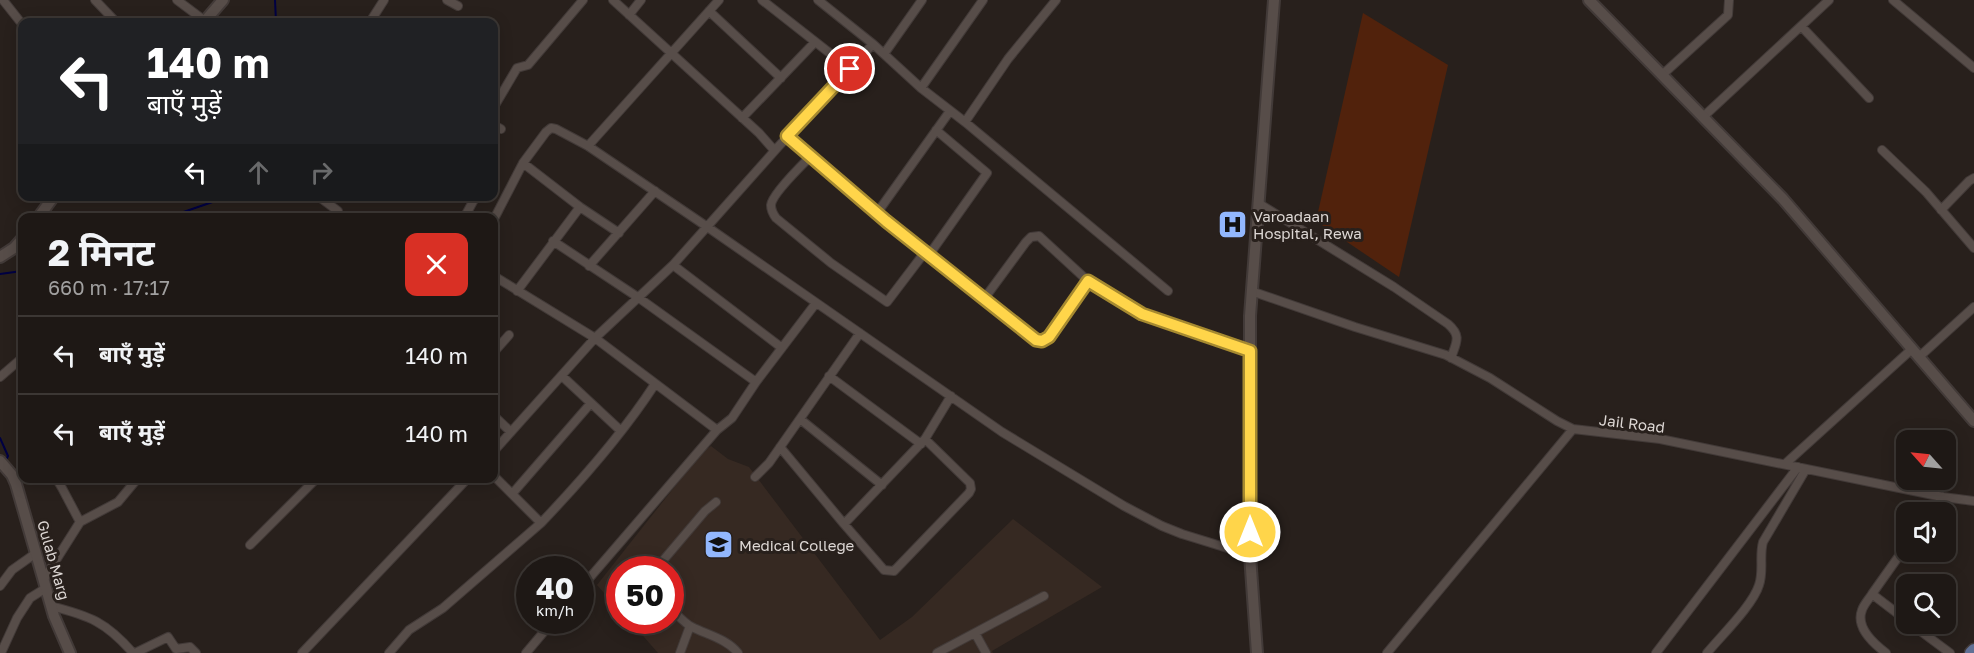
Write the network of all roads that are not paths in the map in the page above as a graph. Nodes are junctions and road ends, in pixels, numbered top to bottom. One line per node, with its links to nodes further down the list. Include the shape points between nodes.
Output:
1 (3, 0): 28 (street)
2 (95, 0): 24 (street)
3 (177, 0): 25 (street)
4 (223, 0): 26 (main road)
5 (384, 0): 27 (street)
6 (447, 0): 21 (street)
7 (583, 0): 40 (street, via 528,65 517,68)
8 (613, 0): 23 (street)
9 (641, 0): 23 (street)
10 (719, 0): 22 (street)
11 (762, 0): 30 (street)
12 (818, 0): 31 (street)
13 (922, 0): 33 (street)
14 (983, 0): 38 (street)
15 (1056, 0): 44 (street, via 1008,58)
16 (1274, 0): 55 (main road)
17 (1589, 0): 36 (main road)
18 (1729, 0): 36 (street, via 1728,15)
19 (1829, 0): 29 (street)
20 (1893, 0): 34 (street)
21 (458, 6)
22 (709, 11): 32 (street); 37 (street)
23 (629, 15): 32 (street)
24 (111, 18)
25 (200, 18)
26 (208, 18)
27 (373, 18)
28 (18, 19)
29 (1801, 26): 39 (street); 42 (street)
30 (815, 42): 35 (street); 37 (street)
31 (873, 44): 33 (street); 35 (street)
32 (671, 53): 43 (street); 47 (street)
33 (884, 54): 38 (street)
34 (1974, 68)
35 (850, 69): 46 (street)
36 (1662, 75): 42 (main road)
37 (781, 78): 43 (street)
38 (921, 88): 41 (street)
39 (1869, 98)
40 (498, 101)
41 (950, 111): 44 (street); 45 (street)
42 (1703, 117): 85 (main road, via 1783,199)
43 (742, 118): 48 (street)
44 (965, 122): 73 (street)
45 (936, 130): 60 (street); 66 (street, via 987,173)
46 (787, 136): 48 (street); 50 (street)
47 (588, 146): 51 (street, via 551,128); 53 (street)
48 (774, 150): 61 (street)
49 (1882, 150): 57 (street)
50 (811, 156): 60 (street); 66 (street, via 772,200 776,218 886,302)
51 (524, 163): 56 (street); 59 (street)
52 (1974, 178): 57 (street)
53 (655, 191): 61 (street); 62 (street)
54 (325, 201): 58 (street)
55 (1258, 203): 74 (main road); 86 (street, via 1395,286 1448,324 1457,338)
56 (580, 207): 62 (street); 63 (street)
57 (1941, 210): 65 (street)
58 (338, 213)
59 (497, 213)
60 (877, 213): 66 (street)
61 (706, 226): 68 (street); 77 (street)
62 (619, 233): 69 (street)
63 (553, 241): 69 (street); 72 (street)
64 (18, 244): 67 (main road)
65 (1974, 248)
66 (927, 254): 76 (street)
67 (0, 257)
68 (673, 265): 75 (street); 83 (street)
69 (590, 266): 75 (street)
70 (498, 279): 72 (street)
71 (1088, 281): 76 (street, via 1049,337 1042,341); 76 (street, via 1039,236 1031,237); 84 (street, via 1142,314)
72 (517, 291): 81 (street)
73 (1168, 291)
74 (1251, 291): 84 (main road); 86 (street)
75 (639, 298): 81 (street); 91 (street)
76 (984, 299)
77 (816, 303): 79 (street); 83 (street)
78 (1974, 307): 85 (street)
79 (860, 333): 90 (street); 93 (street)
80 (509, 335): 82 (street)
81 (595, 338): 89 (street); 92 (street)
82 (498, 347)
83 (782, 348): 91 (street)
84 (1250, 351): 125 (main road)
85 (1915, 353): 97 (main road); 106 (street)
86 (1451, 358): 98 (street)
87 (18, 361): 88 (street)
88 (0, 376)
89 (562, 376): 94 (street); 101 (street)
90 (830, 376): 95 (street); 102 (street)
91 (756, 382): 99 (street, via 732,418)
92 (655, 384): 99 (street); 100 (street)
93 (951, 396): 102 (street); 125 (street, via 1002,432 1124,506 1182,534)
94 (591, 403): 100 (street); 115 (street)
95 (800, 419): 104 (street); 114 (street)
96 (498, 420): 101 (street)
97 (1974, 421)
98 (1573, 429): 106 (street, Jail Road, via 1660,439); 152 (street)
99 (717, 430): 128 (street)
100 (621, 431): 121 (street, via 588,474)
101 (511, 432): 103 (street)
102 (923, 441): 114 (street); 122 (street, via 970,483 969,493 894,571 884,570)
103 (498, 447)
104 (780, 447): 108 (street); 122 (street)
105 (0, 461): 124 (main road, Gulab Marg, via 12,475)
106 (1785, 464): 107 (street, Jail Road)
107 (1802, 468): 116 (street, Jail Road); 153 (street); 154 (street, via 1763,542 1756,595)
108 (755, 477)
109 (498, 480): 115 (street)
110 (60, 483): 120 (street)
111 (134, 483): 120 (street, via 118,502)
112 (311, 483): 123 (street)
113 (463, 483): 144 (street)
114 (882, 485): 122 (street)
115 (513, 494): 121 (street)
116 (1943, 497): 117 (street, Jail Road); 119 (street)
117 (1974, 501)
118 (716, 502): 126 (street)
119 (1939, 502)
120 (80, 522): 129 (street)
121 (541, 523): 145 (street, via 443,608 409,630)
122 (844, 524)
123 (250, 545)
124 (36, 553): 129 (main road, Gulab Marg); 130 (street, via 12,570)
125 (1250, 555): 151 (main road)
126 (667, 556)
127 (1896, 560): 131 (street)
128 (594, 573)
129 (45, 583): 133 (main road, Gulab Marg); 140 (street, via 17,618)
130 (0, 586)
131 (1872, 594): 134 (street); 155 (street, via 1862,610 1864,630)
132 (1044, 596): 137 (street)
133 (51, 606): 141 (main road, Gulab Marg); 142 (street, via 103,624)
134 (1896, 612)
135 (684, 621): 136 (street)
136 (690, 626): 147 (street); 148 (street)
137 (975, 633): 149 (street); 150 (street)
138 (542, 634): 146 (street)
139 (1924, 634): 156 (street)
140 (1, 653)
141 (70, 653)
142 (134, 653): 143 (street, via 168,637 176,649 190,647)
143 (195, 653)
144 (302, 653)
145 (389, 653)
146 (526, 653)
147 (680, 653)
148 (738, 653)
149 (937, 653)
150 (986, 653)
151 (1257, 653)
152 (1387, 653)
153 (1656, 653)
154 (1707, 653)
155 (1886, 653)
156 (1950, 653)

